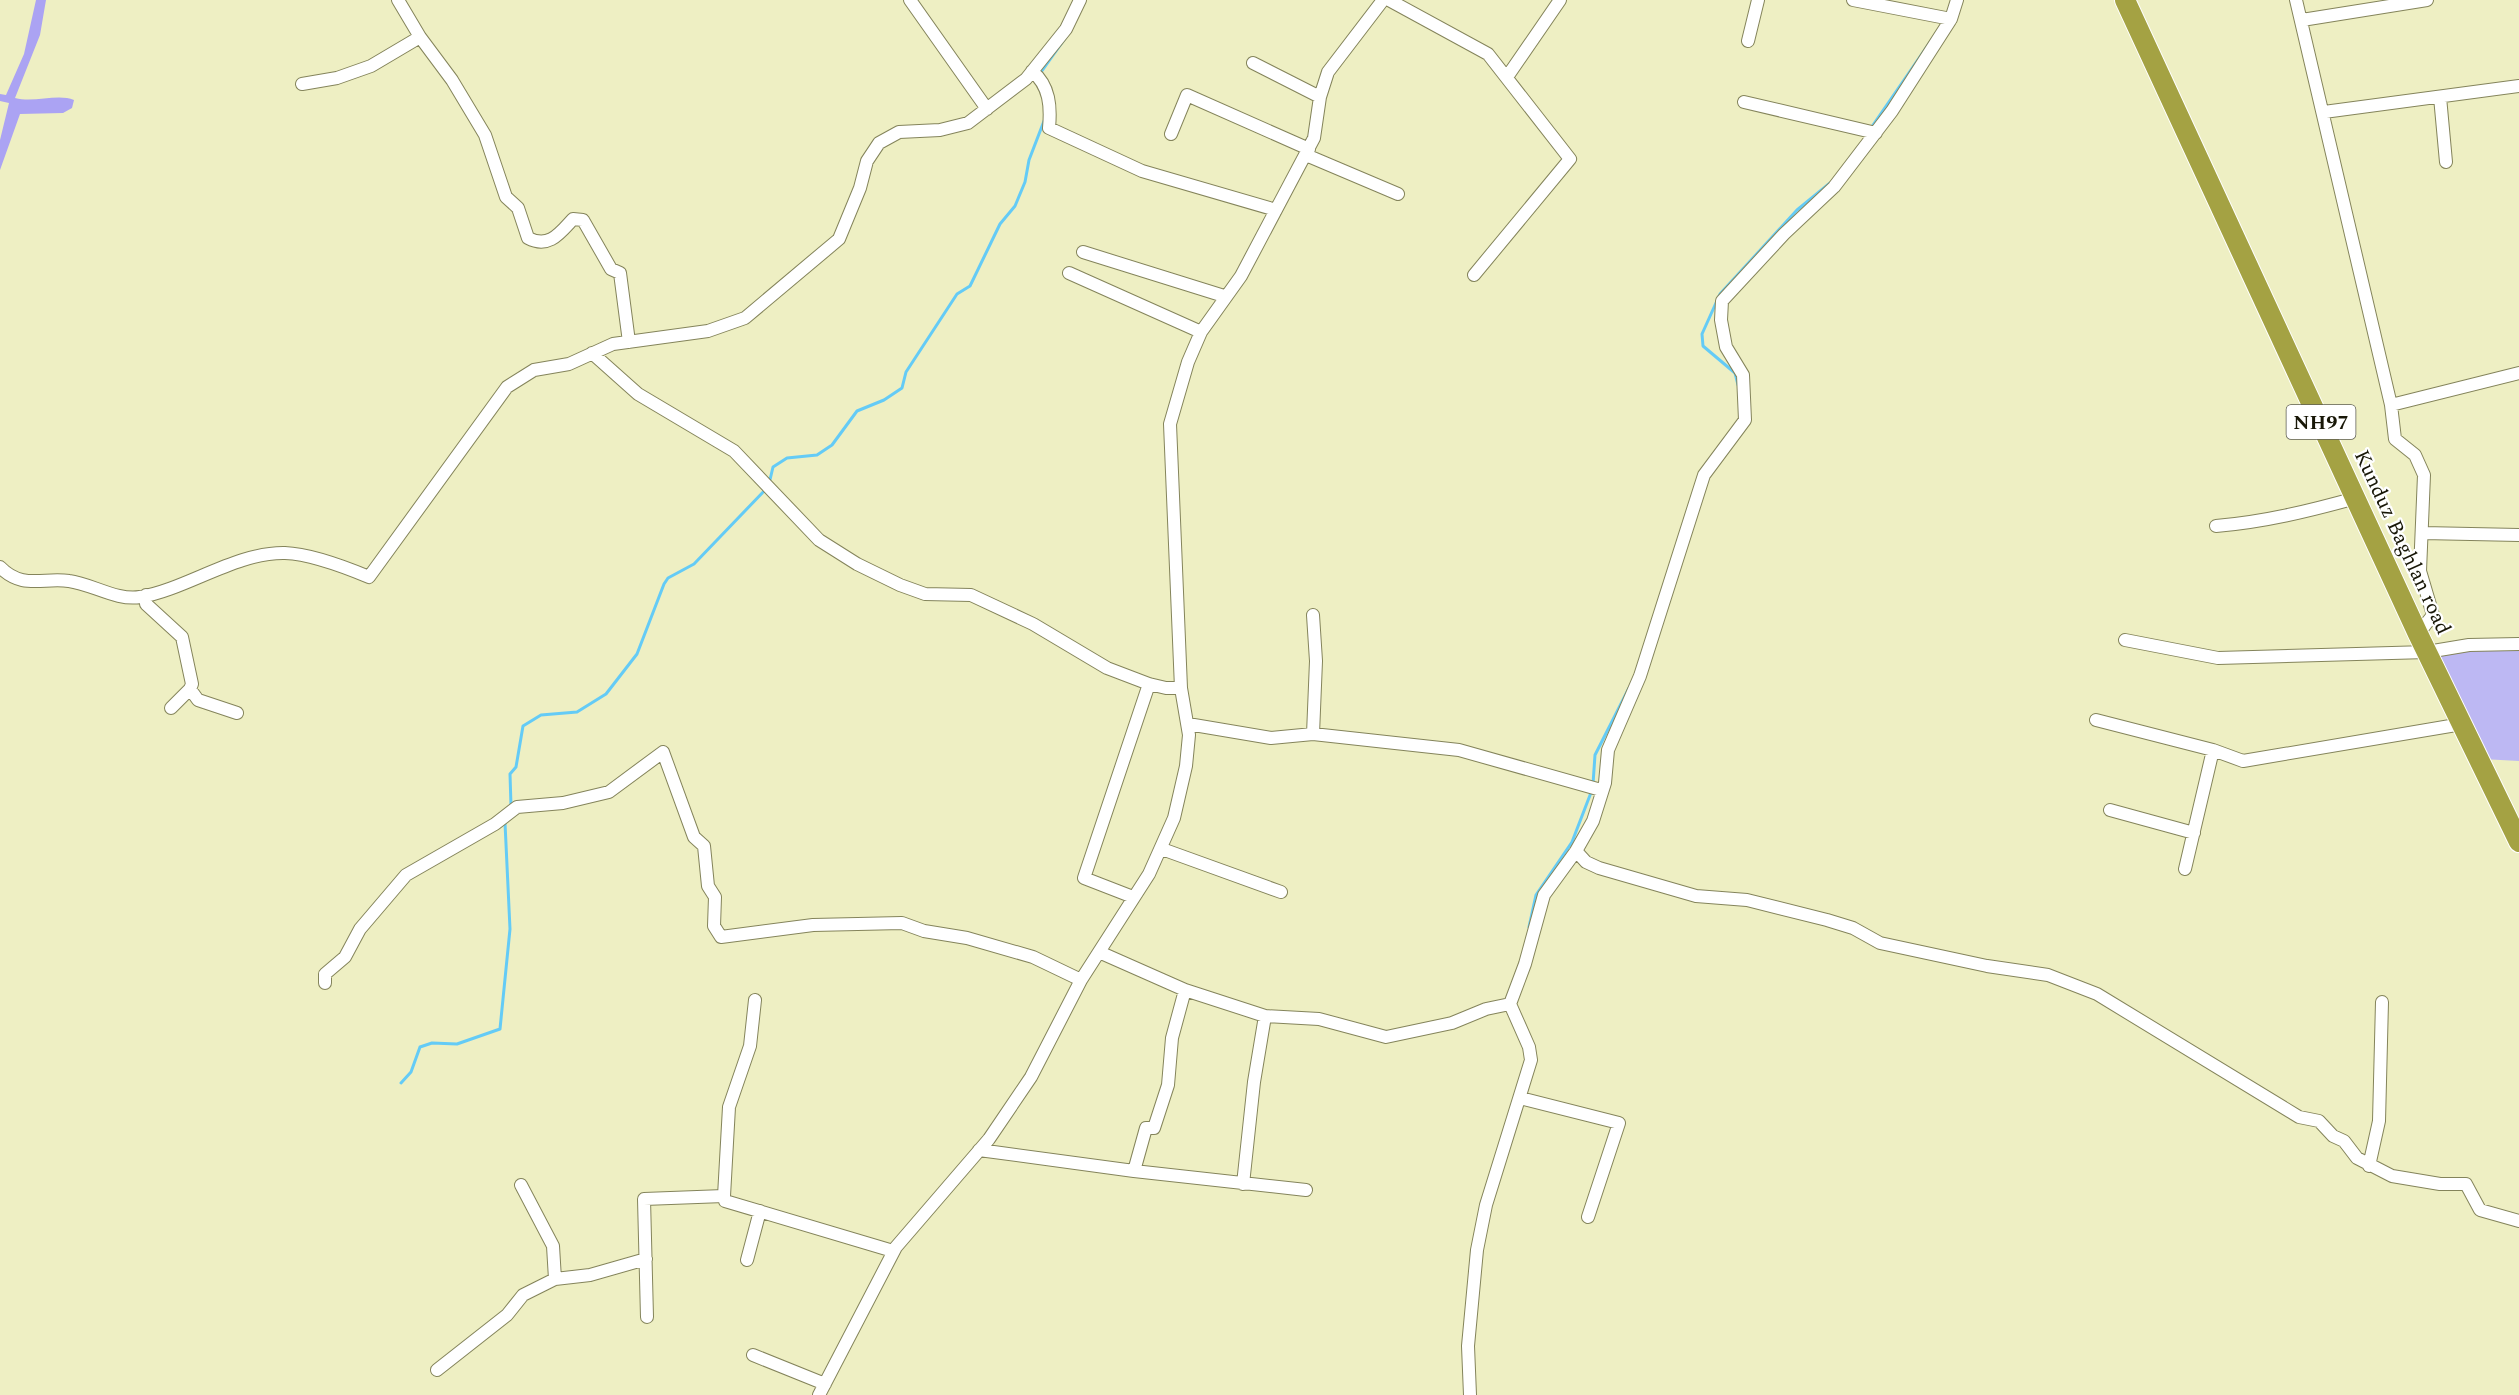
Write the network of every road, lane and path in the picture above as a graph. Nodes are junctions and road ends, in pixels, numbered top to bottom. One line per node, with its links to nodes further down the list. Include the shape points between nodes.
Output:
1 (398, 0): 15 (street)
2 (910, 0): 25 (street)
3 (1080, 0): 18 (street, via 1066,29)
4 (1383, 0): 23 (street, via 1328,72)
5 (1389, 0): 19 (street, via 1488,54)
6 (1560, 0): 19 (street)
7 (1758, 0): 16 (street)
8 (1853, 0): 13 (street)
9 (1957, 0): 13 (street)
10 (2125, 0): 42 (highway, Kunduz Baghlan road / NH97)
11 (2296, 0): 14 (street)
12 (2427, 0): 14 (street)
13 (1951, 19): 27 (street)
14 (2302, 20): 26 (street)
15 (420, 37): 20 (street, via 370,66 337,78); 38 (street, via 485,135 506,197 518,208 528,238 537,243 553,240 573,219 583,220 611,268 620,273)
16 (1748, 41)
17 (1253, 63): 23 (street)
18 (1032, 72): 25 (street); 32 (street, via 1040,78 1051,105 1049,128 1142,171)
19 (1507, 77): 35 (street, via 1570,159)
20 (302, 84)
21 (2519, 86): 22 (street)
22 (2439, 96): 26 (street); 30 (street)
23 (1320, 97): 29 (street)
24 (1744, 102): 27 (street)
25 (987, 109): 38 (street, via 968,123 940,130 899,132 879,143 867,162 839,239 745,318 708,331)
26 (2324, 112): 41 (street)
27 (1876, 133): 63 (street, via 1834,187 1722,301 1726,347 1743,375 1745,420 1704,475 1640,676 1608,750)
28 (1171, 134): 29 (street, via 1187,95)
29 (1308, 152): 31 (street); 32 (street)
30 (2445, 162)
31 (1398, 194)
32 (1276, 210): 36 (street, via 1240,276)
33 (1083, 252): 36 (street)
34 (1069, 273): 37 (street)
35 (1474, 275)
36 (1224, 296): 37 (street)
37 (1201, 332): 55 (street, via 1170,424)
38 (630, 342): 39 (street)
39 (592, 353): 47 (street, via 569,364 534,369 507,387 369,577 343,566 285,553 249,558); 53 (street, via 638,394 734,451 819,540 857,564 925,594 970,595 1033,624 1107,668)
40 (2519, 373): 41 (street)
41 (2391, 405): 44 (street, via 2395,439 2415,455 2424,475)
42 (2356, 498): 43 (street, via 2292,515); 49 (highway, Kunduz Baghlan road / NH97)
43 (2216, 526)
44 (2423, 533): 45 (street); 49 (street, via 2420,571 2433,615)
45 (2519, 535)
46 (0, 567): 47 (street, via 33,583 69,581 94,590)
47 (146, 595): 54 (street, via 146,604 182,637)
48 (1313, 615): 61 (street)
49 (2418, 634): 52 (highway, Kunduz Baghlan road / NH97)
50 (2125, 640): 52 (street, via 2218,658)
51 (2519, 644): 52 (street, via 2469,645)
52 (2427, 652): 60 (highway, Kunduz Baghlan road / NH97)
53 (1149, 684): 55 (street); 71 (street, via 1084,878)
54 (190, 688): 56 (street); 57 (street, via 198,700)
55 (1181, 688): 59 (street)
56 (171, 708)
57 (237, 713)
58 (2096, 720): 62 (street)
59 (1188, 724): 61 (street, via 1271,738); 67 (street, via 1186,766)
60 (2462, 724): 62 (street, via 2243,762); 66 (highway, Kunduz Baghlan road / NH97)
61 (1313, 734): 63 (street, via 1459,750)
62 (2213, 750): 65 (street)
63 (1601, 790): 68 (street, via 1593,821)
64 (2110, 810): 65 (street)
65 (2194, 833): 69 (street)
66 (2519, 842)
67 (1162, 849): 70 (street); 71 (street)
68 (1576, 851): 78 (street, via 1544,895); 82 (street, via 1599,868 1696,896 1747,900 1853,928 1880,943 2048,975 2097,994 2299,1117 2319,1122)
69 (2185, 869)
70 (1281, 892)
71 (1132, 897): 72 (street)
72 (1099, 952): 73 (street); 75 (street)
73 (1081, 980): 74 (street, via 1033,957 902,923 813,925 722,937 714,926 715,897 708,886 704,846 694,837 663,752 609,792 563,803 517,807 495,824 405,875 360,929 345,957 325,974); 81 (street, via 1031,1077)
74 (325, 983)
75 (1185, 990): 79 (street); 83 (street, via 1172,1038 1167,1085 1154,1128 1146,1128)
76 (755, 1000): 87 (street, via 750,1046 729,1107)
77 (2382, 1002): 82 (street, via 2379,1121)
78 (1510, 1004): 79 (street, via 1452,1023 1386,1037 1319,1019); 80 (street, via 1531,1060)
79 (1265, 1016): 84 (street)
80 (1520, 1098): 89 (street, via 1619,1123); 99 (street, via 1486,1205 1477,1250 1468,1346)
81 (979, 1150): 83 (street); 91 (street)
82 (2369, 1166): 90 (street, via 2392,1176 2466,1184 2480,1210)
83 (1134, 1171): 84 (street)
84 (1243, 1184): 86 (street)
85 (521, 1185): 94 (street, via 553,1246)
86 (1306, 1190)
87 (724, 1196): 88 (street, via 725,1201); 92 (street, via 644,1199)
88 (760, 1211): 91 (street); 93 (street)
89 (1588, 1217)
90 (2519, 1221)
91 (893, 1251): 98 (street)
92 (646, 1259): 94 (street); 95 (street)
93 (747, 1260)
94 (555, 1280): 97 (street, via 523,1295 507,1315)
95 (647, 1317)
96 (753, 1355): 98 (street)
97 (437, 1370)
98 (822, 1389)
99 (1470, 1395)

